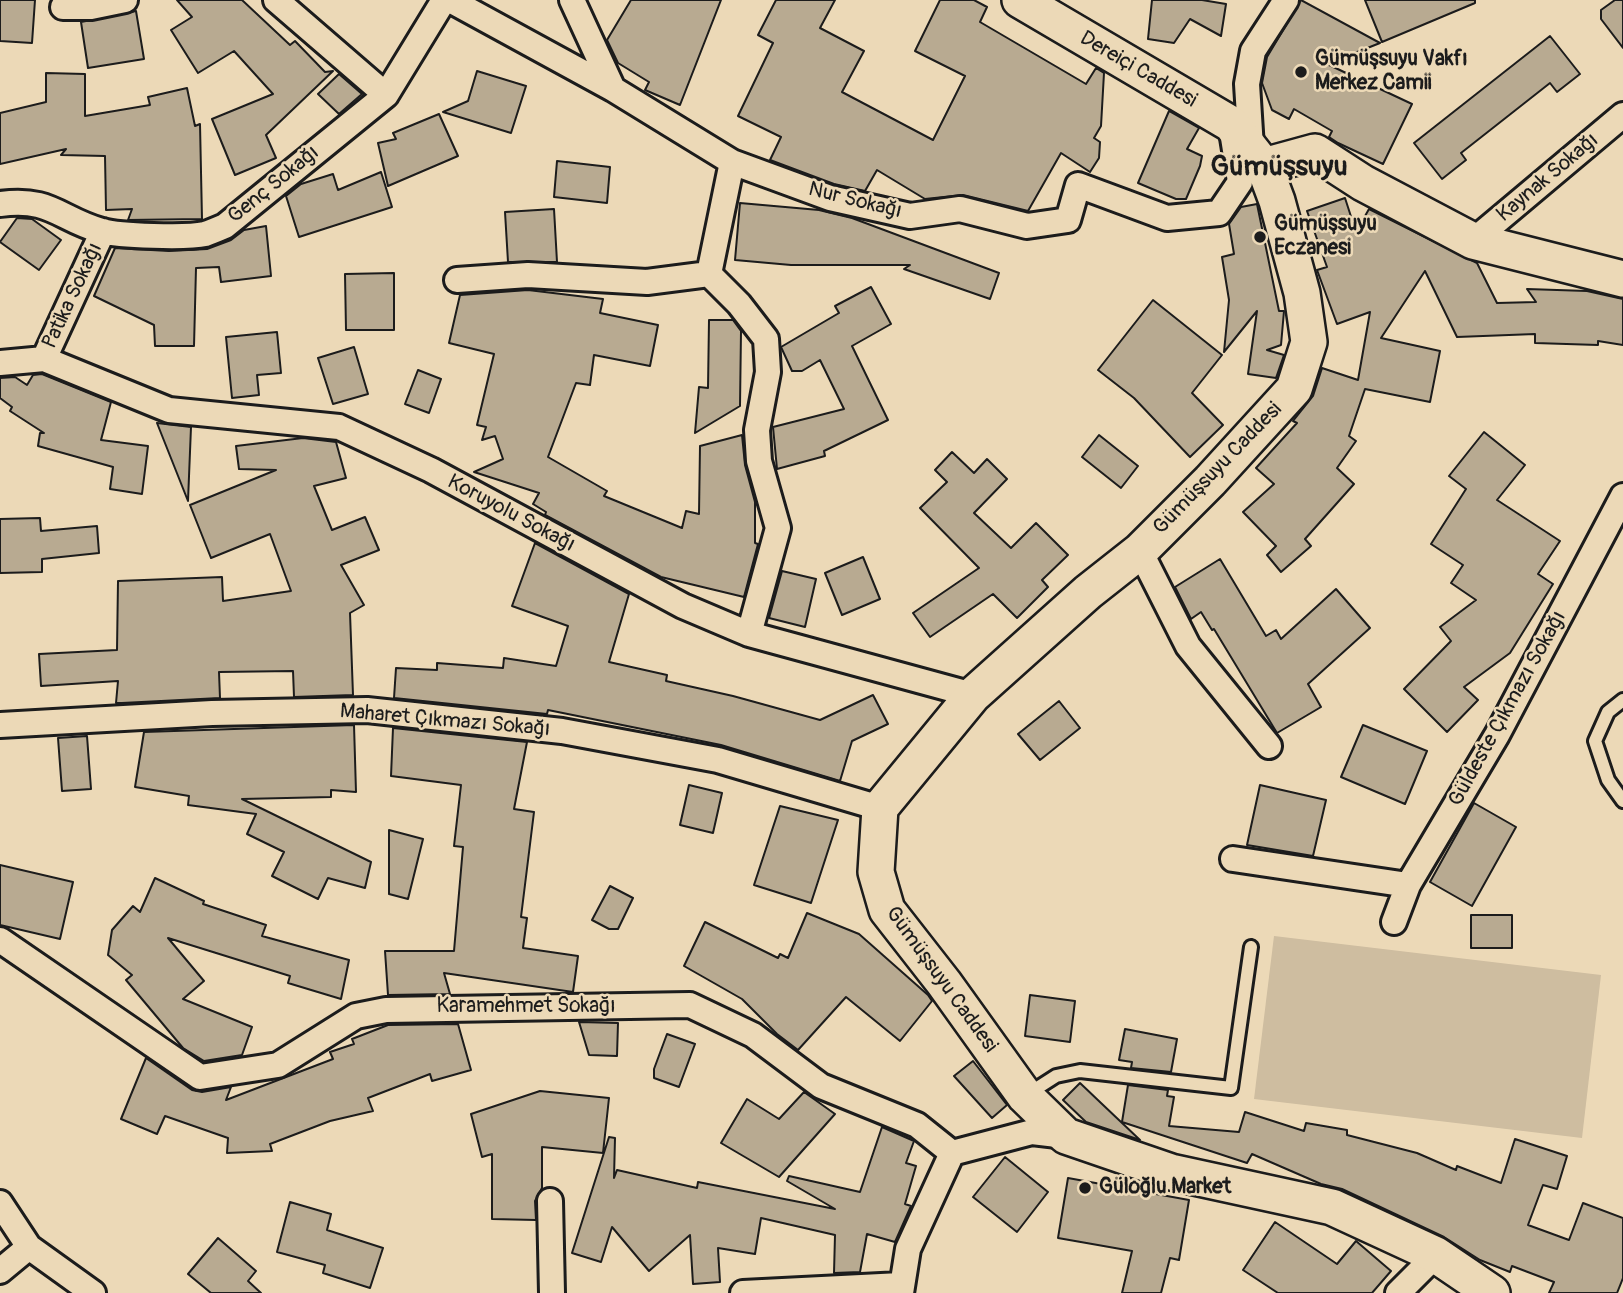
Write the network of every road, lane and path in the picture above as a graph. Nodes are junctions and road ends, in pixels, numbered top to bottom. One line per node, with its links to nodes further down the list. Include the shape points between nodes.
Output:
1 (125, 0): 8 (street)
2 (276, 0): 10 (street)
3 (444, 0): 10 (street, Genç Sokağı)
4 (450, 0): 9 (street, Nur Sokağı)
5 (572, 0): 9 (street)
6 (1020, 0): 12 (street, Dereiçi Caddesi)
7 (1286, 0): 12 (street, via 1253,51 1247,84)
8 (63, 7)
9 (613, 89): 13 (street, Nur Sokağı)
10 (386, 95): 15 (street, Genç Sokağı, via 225,226 205,234 183,235)
11 (1623, 115): 16 (street, Kaynak Sokağı)
12 (1248, 146): 13 (street, Nur Sokağı, via 1240,182 1219,212 1167,218 1078,185 1068,220 1027,226 960,209 911,216 830,198); 16 (street, via 1315,152); 23 (street, Gümüşsuyu Caddesi, via 1277,201 1302,293 1309,342 1294,389)
13 (732, 162): 17 (street)
14 (0, 204): 15 (street, Genç Sokağı, via 30,201)
15 (103, 231): 20 (street, Patika Sokağı)
16 (1473, 241): 18 (street)
17 (709, 274): 19 (street, via 647,282 528,275); 24 (street, via 766,339 768,372 757,430 758,451 778,528)
18 (1623, 279)
19 (457, 280)
20 (44, 359): 21 (street, Patika Sokağı); 24 (street, Koruyolu Sokağı, via 169,410 339,427 431,470 683,606)
21 (0, 363)
22 (1623, 496): 32 (street, Güldeste Çıkmazı Sokağı, via 1497,736)
23 (1140, 551): 25 (street, Gümüşsuyu Caddesi); 28 (street, via 1188,646)
24 (749, 635): 25 (street, Koruyolu Sokağı)
25 (973, 695): 30 (street, Gümüşsuyu Caddesi)
26 (1623, 700): 29 (lane, via 1608,712 1595,741 1608,780)
27 (0, 725): 30 (street, Maharet Çıkmazı Sokağı, via 367,710 562,731 718,760)
28 (1269, 746)
29 (1623, 801)
30 (880, 808): 36 (street, Gümüşsuyu Caddesi, via 876,872 887,910)
31 (1233, 859): 32 (street)
32 (1408, 885): 33 (street, Güldeste Çıkmazı Sokağı)
33 (1394, 922)
34 (0, 940): 38 (street, Karamehmet Sokağı, via 200,1077 278,1065 356,1016 386,1010 690,1005 753,1035 821,1086 917,1125)
35 (1251, 947): 36 (lane, via 1231,1088 1080,1071 1056,1076)
36 (1025, 1096): 37 (street, Gümüşsuyu Caddesi)
37 (1066, 1136): 38 (street, via 1032,1132); 42 (street, Gümüşsuyu Caddesi, via 1171,1172 1332,1207)
38 (953, 1153): 44 (street, via 908,1249)
39 (550, 1201): 46 (street)
40 (0, 1203): 41 (street)
41 (29, 1247): 43 (street); 45 (street)
42 (1436, 1255): 48 (street); 49 (street, Gümüşsuyu Caddesi)
43 (0, 1270)
44 (901, 1289): 47 (street)
45 (93, 1293)
46 (552, 1293)
47 (743, 1293)
48 (1398, 1293)
49 (1492, 1293)

